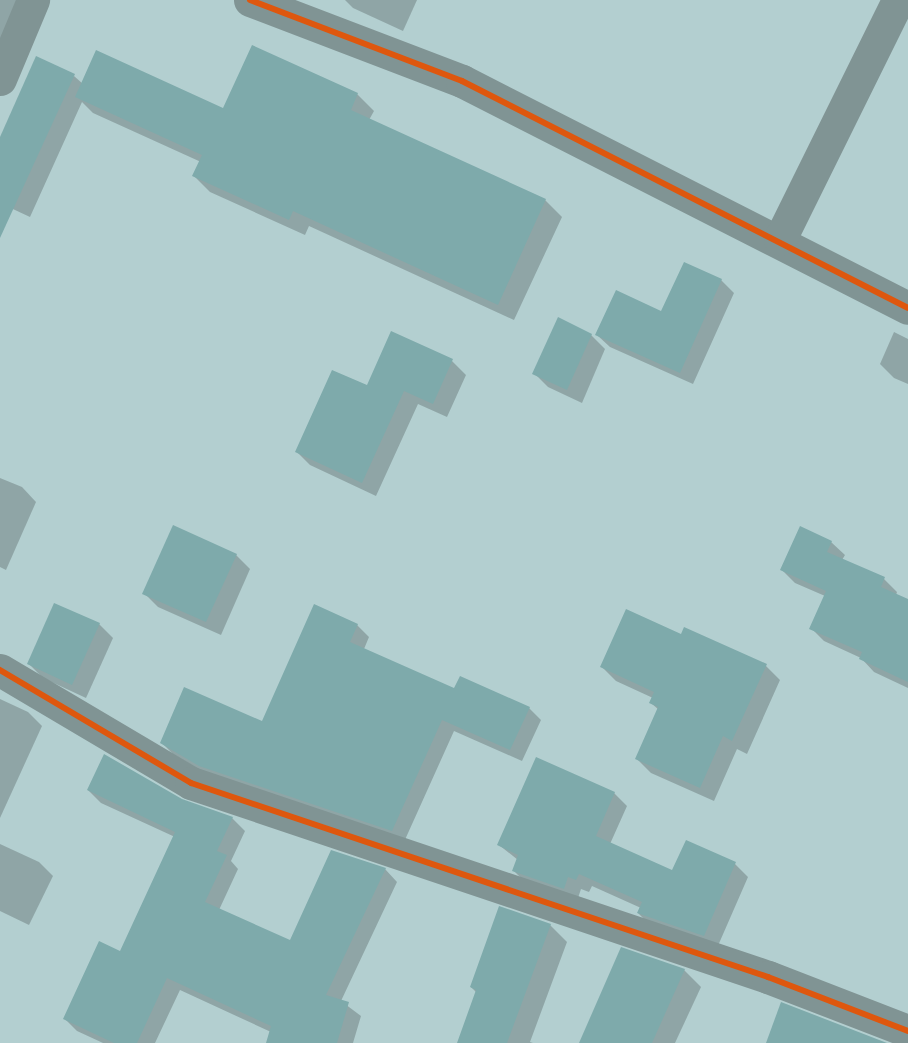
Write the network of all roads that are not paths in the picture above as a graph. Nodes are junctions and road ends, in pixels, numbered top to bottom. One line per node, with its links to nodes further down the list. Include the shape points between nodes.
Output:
1 (33, 0): 4 (street)
2 (250, 0): 5 (street, via 462,81)
3 (898, 0): 5 (street)
4 (0, 79)
5 (780, 239): 6 (street, via 870,291)
6 (908, 308)
7 (0, 670): 8 (street, via 191,783 768,977)
8 (908, 1031)

